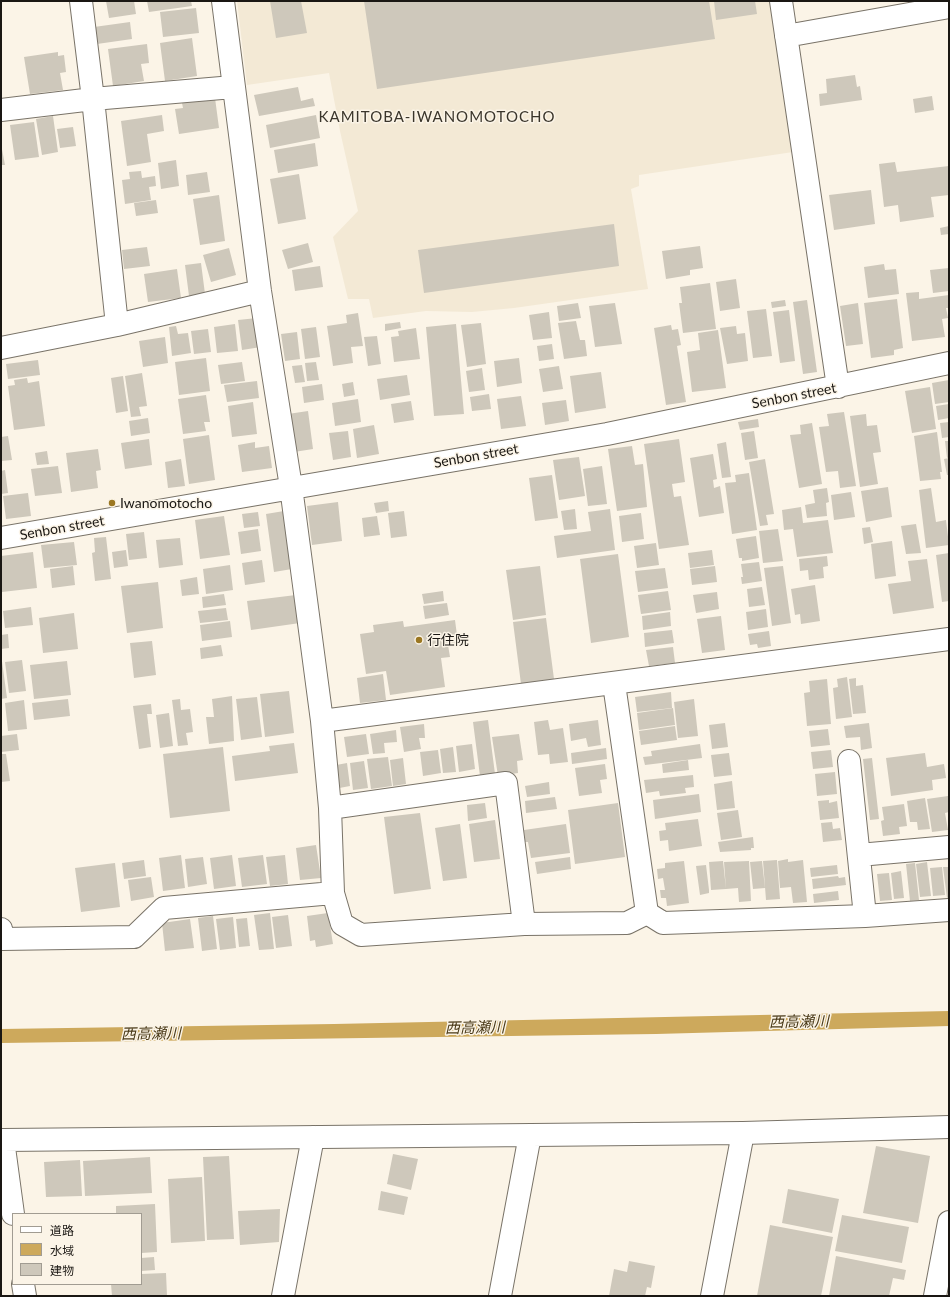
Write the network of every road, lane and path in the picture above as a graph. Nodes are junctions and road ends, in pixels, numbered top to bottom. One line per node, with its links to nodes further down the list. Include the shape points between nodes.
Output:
1 (81, 1): 7 (street)
2 (223, 1): 6 (street)
3 (782, 1): 5 (street)
4 (949, 7): 5 (street)
5 (786, 36): 13 (street)
6 (233, 87): 7 (street); 9 (street)
7 (93, 98): 8 (street); 10 (street)
8 (1, 110)
9 (260, 292): 10 (street); 14 (street)
10 (117, 325): 11 (street)
11 (1, 348)
12 (949, 363): 13 (street, Senbon street)
13 (838, 387): 14 (street, Senbon street, via 608,434)
14 (291, 488): 15 (street, Senbon street); 18 (street)
15 (1, 538)
16 (949, 639): 17 (street)
17 (614, 684): 18 (street); 25 (street)
18 (322, 721): 20 (street)
19 (849, 761): 22 (street)
20 (330, 808): 23 (street); 27 (street, via 506,783)
21 (949, 847): 22 (street)
22 (859, 855): 26 (street)
23 (333, 893): 27 (street, via 342,924 361,935); 28 (street, via 164,908 134,937 2,939)
24 (949, 910): 26 (street)
25 (647, 913): 26 (street, via 663,923); 27 (street, via 627,923)
26 (865, 916)
27 (524, 924)
28 (1, 929)
29 (949, 1127): 30 (street)
30 (743, 1133): 31 (street); 39 (street)
31 (530, 1135): 32 (street); 38 (street)
32 (313, 1138): 33 (street, via 3,1140); 37 (street)
33 (14, 1213)
34 (949, 1222): 40 (street)
35 (23, 1285): 36 (street)
36 (25, 1296)
37 (283, 1296)
38 (500, 1296)
39 (712, 1296)
40 (935, 1296)

